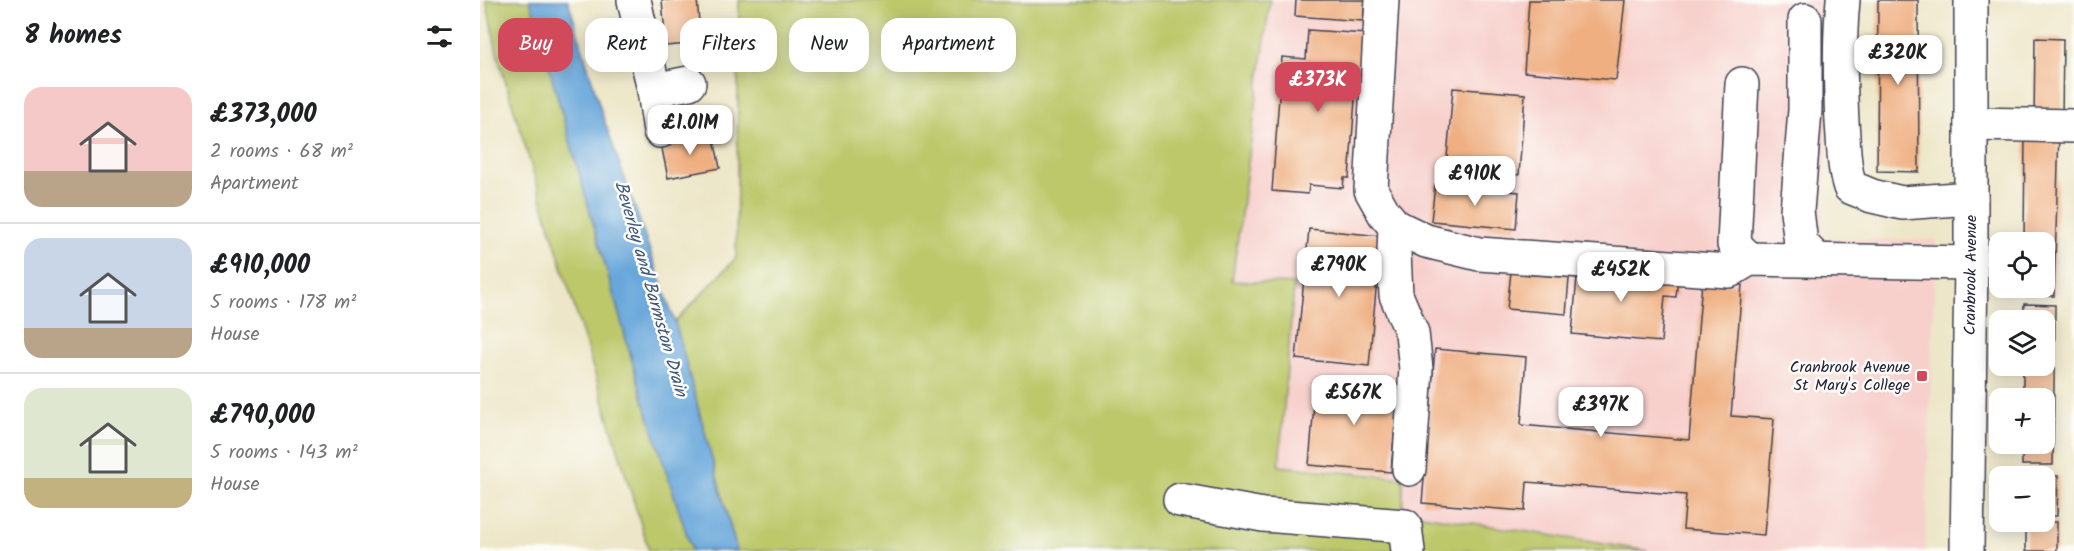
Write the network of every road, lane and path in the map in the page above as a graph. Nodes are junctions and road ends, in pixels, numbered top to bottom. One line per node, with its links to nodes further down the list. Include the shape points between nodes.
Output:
1 (634, 0): 8 (street)
2 (1382, 0): 13 (street, via 1371,190)
3 (1843, 0): 12 (street, via 1841,93 1845,172 1850,187 1902,203)
4 (1971, 0): 9 (street, Cranbrook Avenue)
5 (1805, 20): 15 (street, via 1805,110 1797,211 1801,244)
6 (689, 83): 8 (street)
7 (1742, 84): 14 (street, via 1734,244)
8 (654, 90): 11 (street)
9 (1971, 124): 10 (street); 12 (street, Cranbrook Avenue)
10 (2074, 126)
11 (660, 131)
12 (1971, 198): 16 (street, Cranbrook Avenue)
13 (1395, 226): 14 (street, via 1426,241 1479,254 1729,271); 17 (street, via 1396,295 1412,333 1416,369)
14 (1749, 259): 15 (street)
15 (1817, 260): 16 (street)
16 (1971, 263): 20 (street, Cranbrook Avenue)
17 (1409, 469)
18 (1180, 500): 19 (street, via 1263,515 1405,526)
19 (1408, 551)
20 (1967, 551)

